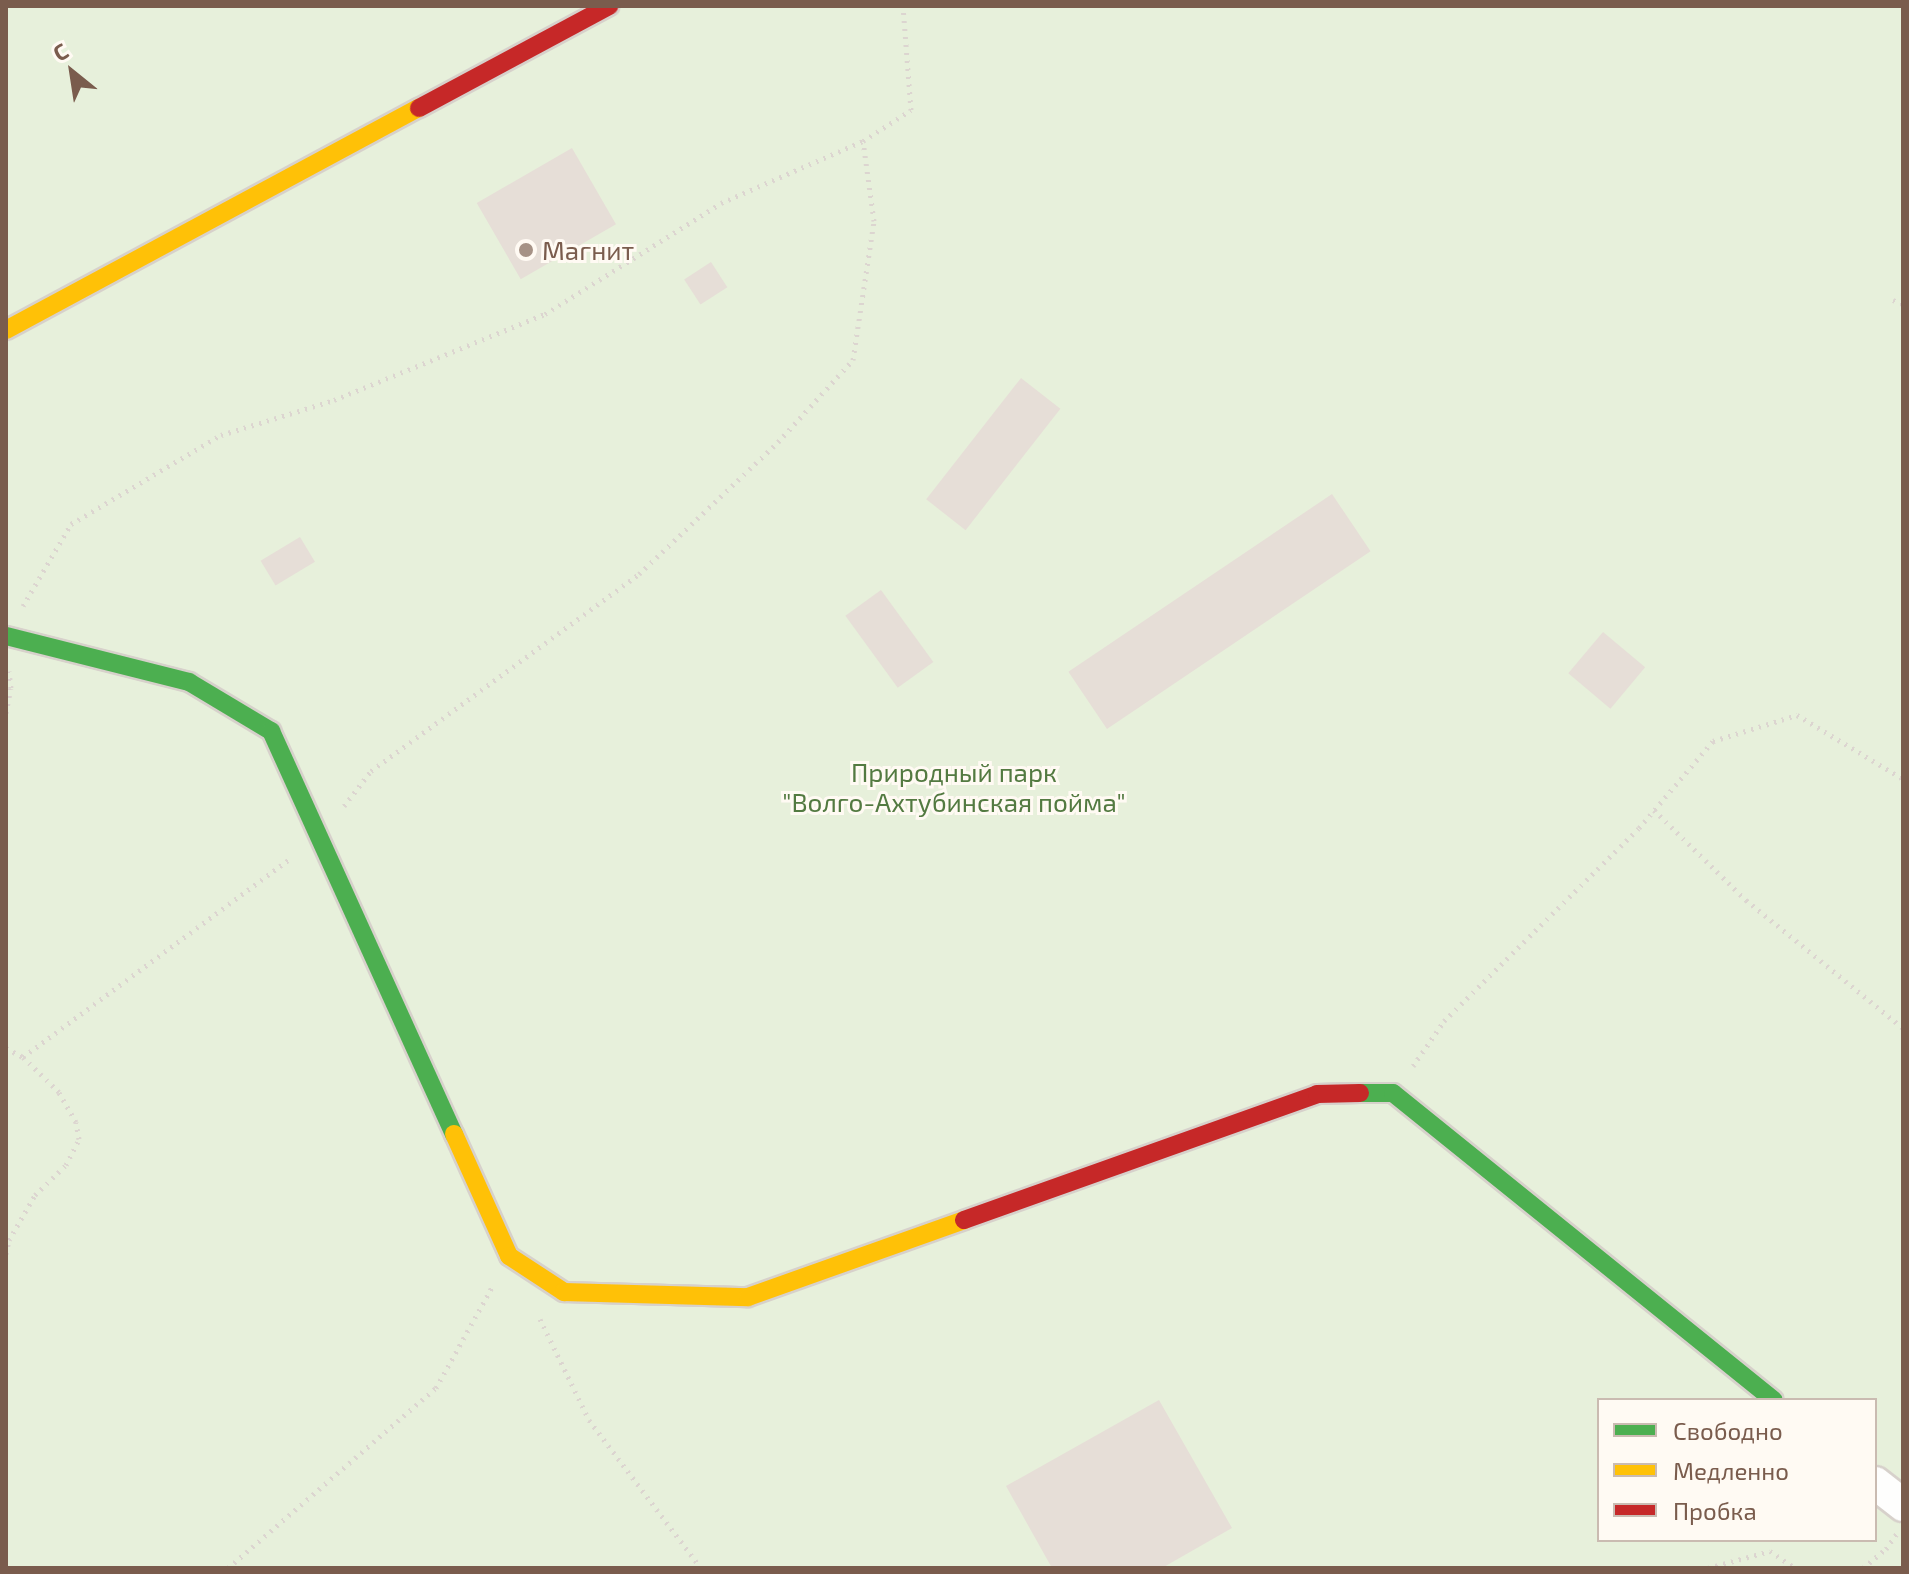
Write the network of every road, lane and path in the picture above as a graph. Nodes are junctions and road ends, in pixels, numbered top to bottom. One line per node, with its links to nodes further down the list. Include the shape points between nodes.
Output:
1 (609, 6): 6 (street)
2 (903, 6): 3 (path, via 911,110)
3 (863, 141): 7 (path, via 721,203 545,314 334,400 221,435 71,524); 13 (path, via 874,221 853,360 778,442 639,574 371,771)
4 (1893, 300): 5 (path)
5 (1903, 304)
6 (6, 330)
7 (21, 609)
8 (6, 636): 13 (street, via 189,682 271,731)
9 (8, 658): 10 (path, via 11,688)
10 (6, 713)
11 (1903, 779): 12 (path, via 1797,715 1713,741)
12 (1654, 810): 14 (path, via 1746,900); 17 (path, via 1444,1021)
13 (320, 838): 16 (path); 19 (street)
14 (1903, 1028)
15 (6, 1048): 16 (path)
16 (23, 1057): 18 (path, via 59,1092 79,1139 66,1165 35,1195)
17 (1393, 1093): 19 (street, via 1317,1094 748,1297 564,1292); 21 (street)
18 (6, 1254)
19 (509, 1256): 25 (path, via 436,1388)
20 (534, 1307): 26 (path, via 589,1420)
21 (1771, 1398)
22 (1877, 1485): 23 (street)
23 (1903, 1505)
24 (1903, 1525): 29 (path)
25 (228, 1568)
26 (701, 1568)
27 (1708, 1568): 28 (path, via 1770,1551)
28 (1795, 1568)
29 (1863, 1568)

